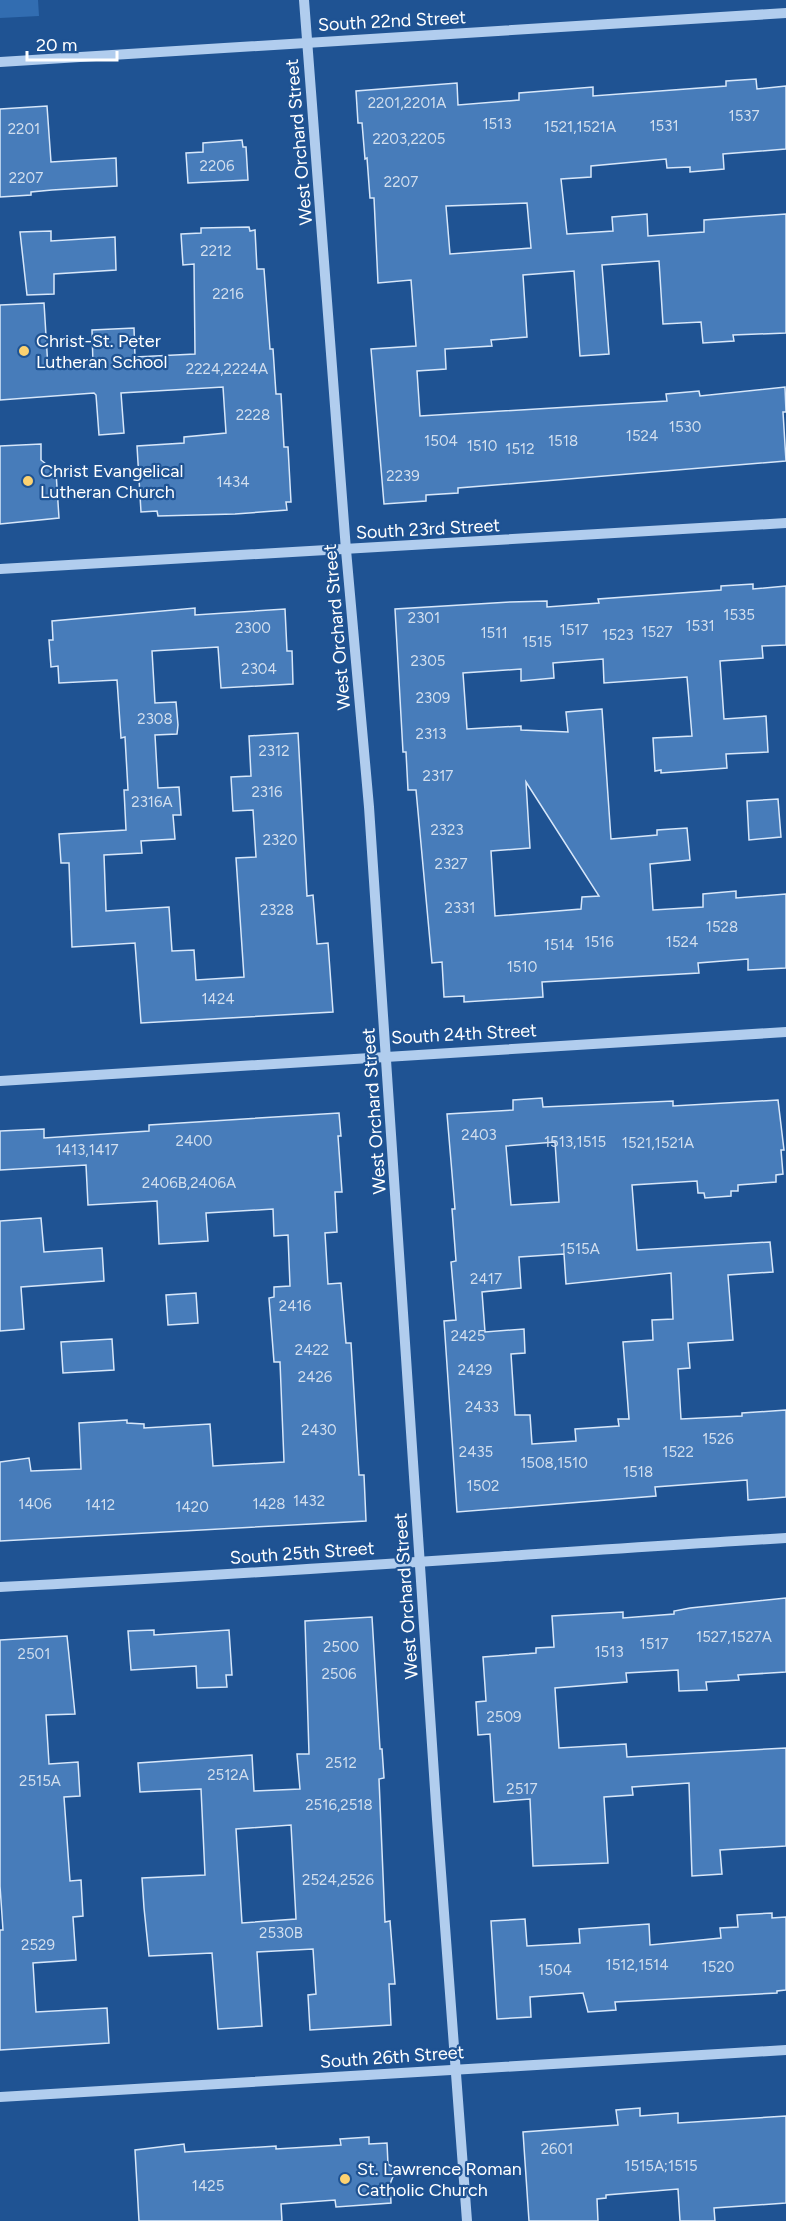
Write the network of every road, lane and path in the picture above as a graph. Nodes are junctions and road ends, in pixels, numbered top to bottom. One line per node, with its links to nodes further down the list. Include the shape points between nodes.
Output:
1 (304, 0): 3 (street, West Orchard Street)
2 (786, 14): 3 (street, South 22nd Street)
3 (307, 42): 4 (street, South 22nd Street); 6 (street, West Orchard Street)
4 (0, 62)
5 (786, 523): 6 (street, South 23rd Street)
6 (346, 550): 7 (street, South 23rd Street); 9 (street, West Orchard Street)
7 (0, 569)
8 (786, 1032): 9 (street, South 24th Street)
9 (387, 1055): 10 (street, South 24th Street); 12 (street, West Orchard Street)
10 (0, 1081)
11 (786, 1538): 12 (street, South 25th Street)
12 (420, 1561): 13 (street, South 25th Street); 15 (street, West Orchard Street)
13 (0, 1587)
14 (786, 2050): 15 (street, South 26th Street)
15 (456, 2069): 16 (street, South 26th Street); 17 (street, West Orchard Street)
16 (0, 2097)
17 (467, 2221)

